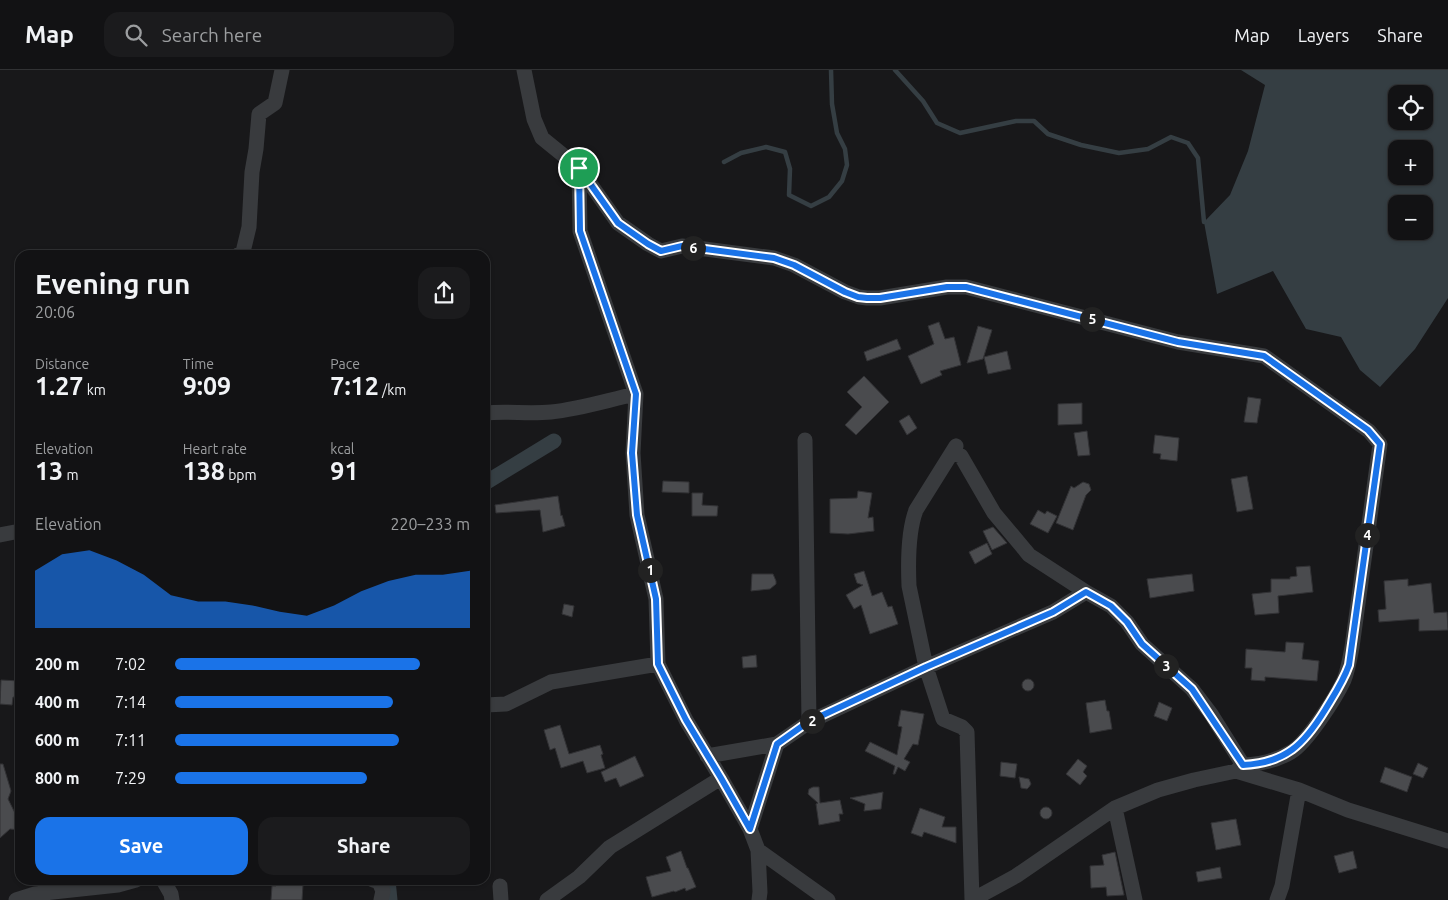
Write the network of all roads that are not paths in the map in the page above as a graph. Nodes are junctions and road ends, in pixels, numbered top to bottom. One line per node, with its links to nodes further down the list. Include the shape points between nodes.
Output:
1 (282, 70): 4 (street, via 275,103 259,114 249,227)
2 (524, 70): 3 (street, via 534,119 542,138)
3 (579, 168): 5 (street, via 580,231); 17 (street, via 618,223 661,251 682,246 774,258 858,297 880,298 966,287 1178,342 1264,356 1368,430 1380,444 1352,647 1343,681 1313,730 1296,748 1270,762)
4 (243, 250)
5 (636, 394): 6 (street, via 532,414); 11 (street, via 632,453 637,515 656,599)
6 (490, 413)
7 (805, 440): 14 (street)
8 (15, 532): 9 (street)
9 (0, 535)
10 (1086, 592): 12 (street, via 1053,612); 12 (street, via 1025,550 994,513 961,456 954,453 956,446 912,520 909,586); 17 (street, via 1111,606 1142,644 1192,689)
11 (658, 664): 13 (street, via 551,682 506,704); 16 (street)
12 (926, 667): 14 (street); 33 (street, via 943,719 962,726 967,732)
13 (490, 705)
14 (808, 722): 15 (street)
15 (777, 744): 16 (street); 21 (street)
16 (707, 756): 18 (street)
17 (1240, 768): 19 (street); 20 (street, via 1158,790)
18 (721, 778): 21 (street); 30 (street, via 610,847 580,877)
19 (1299, 790): 22 (street, via 1348,810); 35 (street)
20 (1115, 808): 33 (street, via 1016,876); 34 (street)
21 (750, 829): 23 (street)
22 (1448, 841)
23 (758, 850): 31 (street); 32 (street)
24 (118, 885): 27 (street, via 35,894)
25 (166, 885): 28 (street)
26 (380, 885): 29 (street)
27 (16, 900)
28 (172, 900)
29 (381, 900)
30 (547, 900)
31 (759, 900)
32 (828, 900)
33 (972, 900)
34 (1134, 900)
35 (1277, 900)

